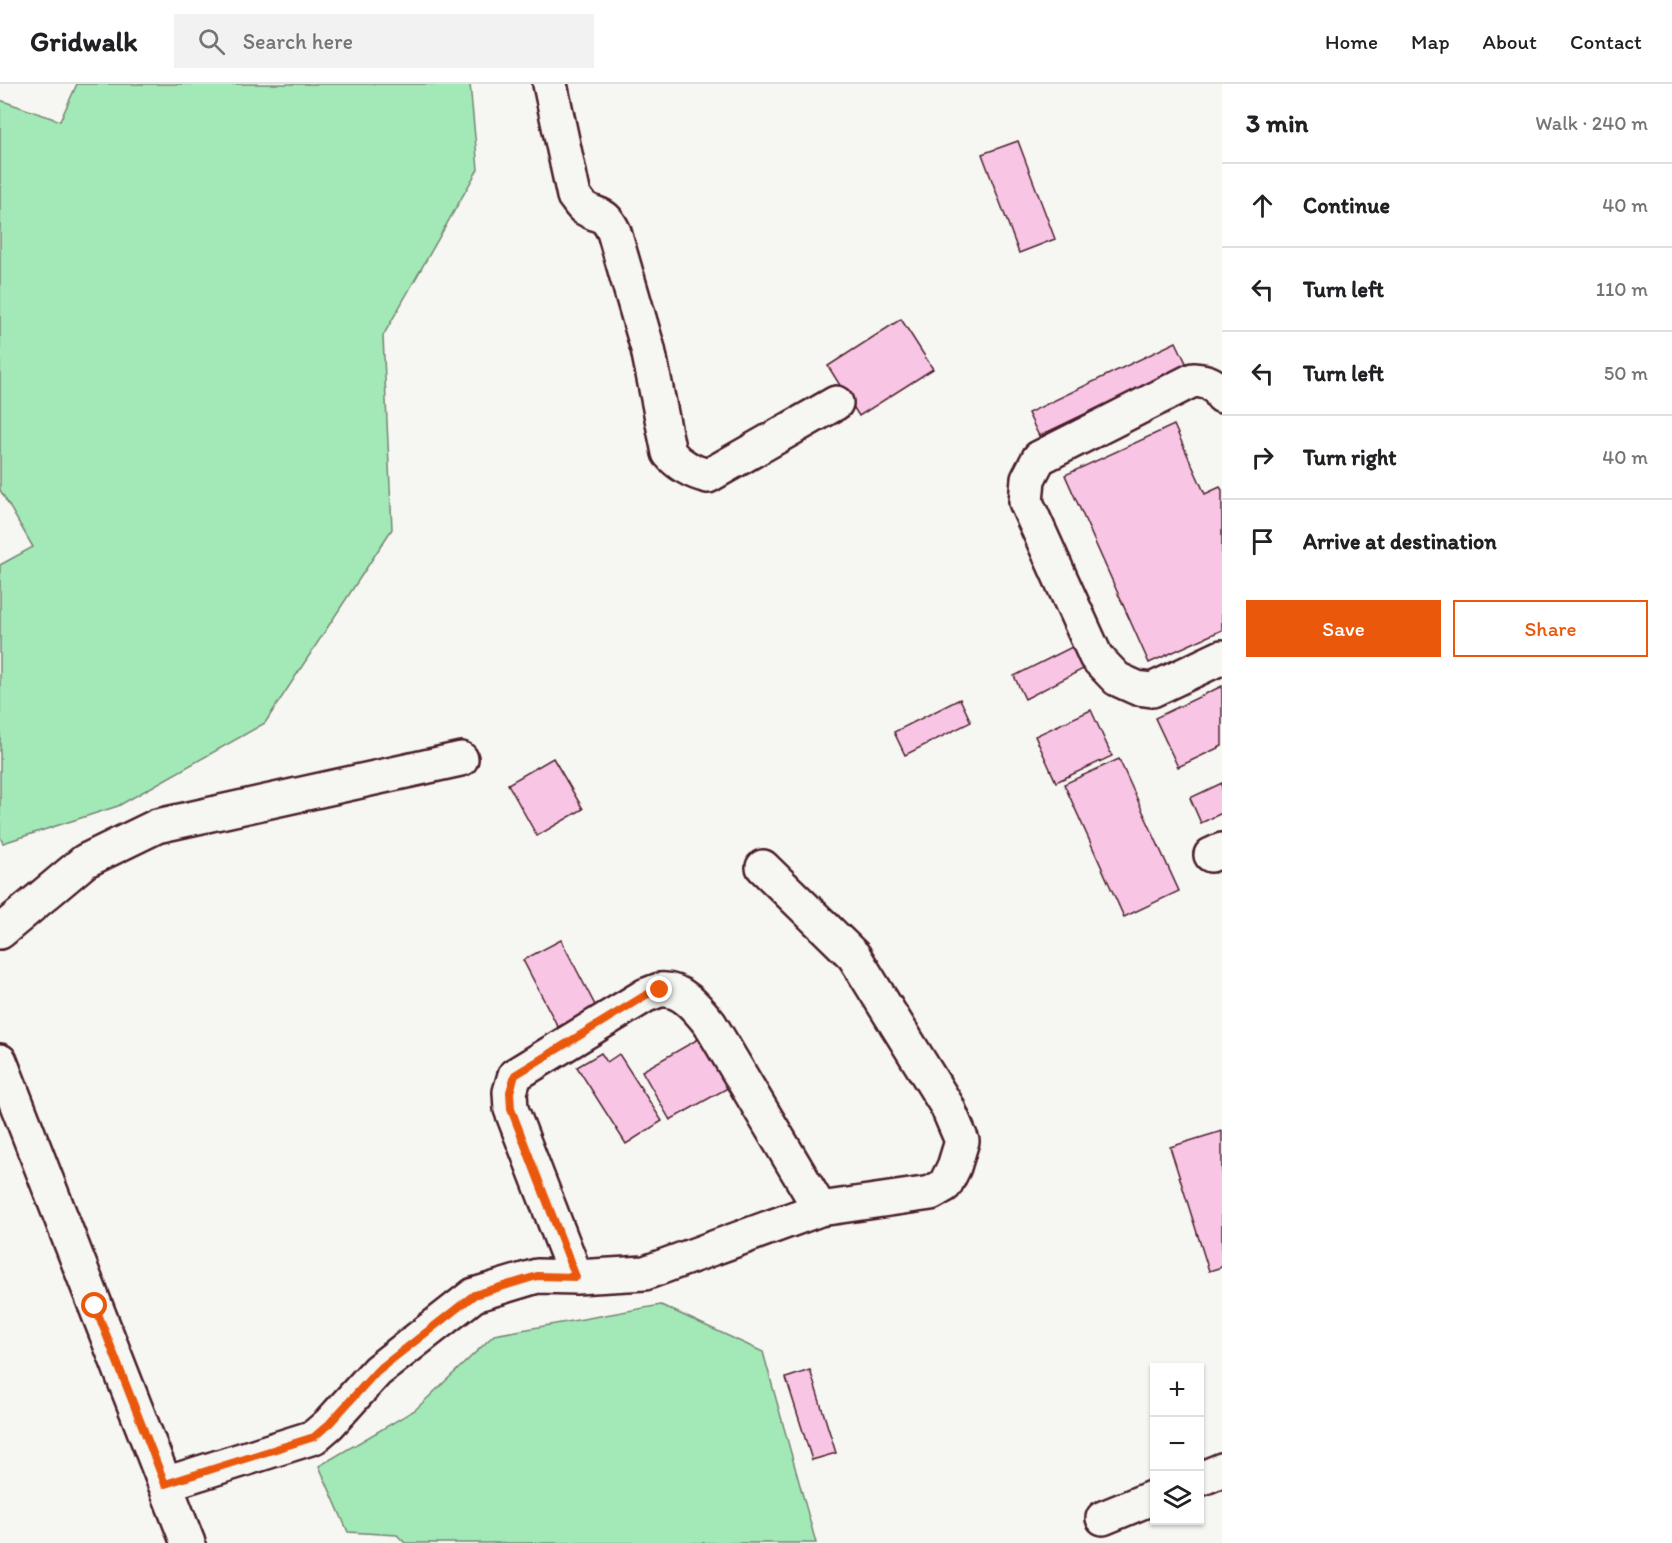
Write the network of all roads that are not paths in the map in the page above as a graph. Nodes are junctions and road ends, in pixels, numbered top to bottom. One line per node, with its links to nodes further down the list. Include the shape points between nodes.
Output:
1 (550, 84): 3 (street, via 574,196 583,207 609,220 614,232 648,349 669,453 676,462 708,476)
2 (1222, 396): 4 (street, via 1207,381 1193,380 1039,458 1028,479 1026,502 1096,657 1117,680 1152,690)
3 (836, 404)
4 (1222, 657)
5 (461, 759): 7 (street, via 157,826 85,861)
6 (763, 867): 9 (street, via 854,956 947,1106 962,1141 945,1185 931,1193)
7 (0, 932)
8 (0, 1061): 13 (street)
9 (820, 1209): 10 (street, via 645,1272); 10 (street, via 710,1024 691,1002 660,990 515,1075 510,1092 511,1109)
10 (576, 1277): 13 (street, via 537,1276 474,1295 377,1371 314,1437)
11 (1222, 1470): 12 (street)
12 (1204, 1477)
13 (165, 1484): 16 (street)
14 (1150, 1499): 15 (street)
15 (1103, 1518)
16 (188, 1543)

